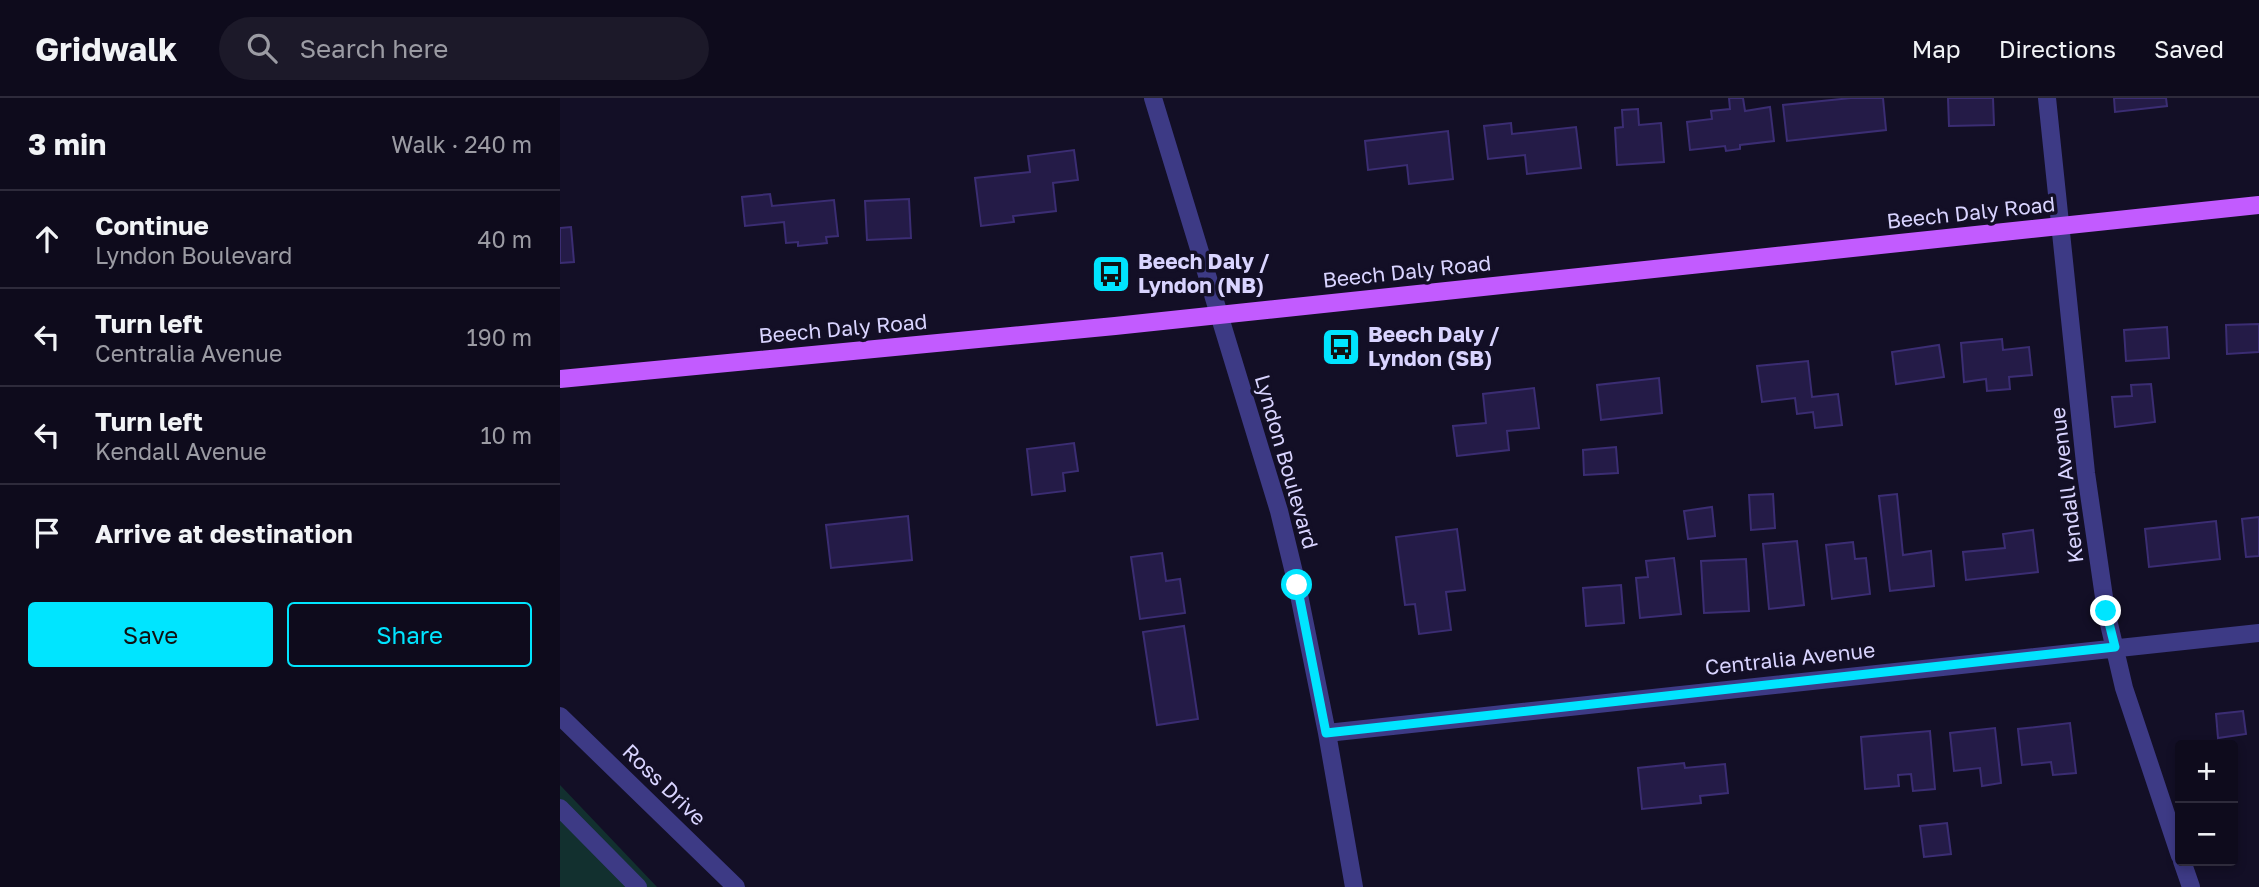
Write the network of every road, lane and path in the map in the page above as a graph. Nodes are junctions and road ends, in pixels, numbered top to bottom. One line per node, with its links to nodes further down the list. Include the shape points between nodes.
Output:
1 (1153, 98): 5 (street, Lyndon Boulevard)
2 (2048, 98): 4 (street, Kendall Avenue)
3 (2259, 205): 4 (main road, Beech Daly Road)
4 (2062, 227): 5 (main road, Beech Daly Road); 8 (street, Kendall Avenue, via 2086,473)
5 (1219, 315): 6 (main road, Beech Daly Road); 10 (street, Lyndon Boulevard, via 1279,512)
6 (560, 379)
7 (2259, 633): 8 (street, Centralia Avenue)
8 (2115, 647): 10 (street, Centralia Avenue); 12 (street, Kendall Avenue, via 2124,688)
9 (560, 716): 15 (street, Ross Drive)
10 (1326, 733): 16 (street, Lyndon Boulevard)
11 (560, 808): 14 (street)
12 (2175, 840)
13 (2184, 866): 17 (street, Kendall Avenue)
14 (638, 887)
15 (736, 887)
16 (1354, 887)
17 (2191, 887)

